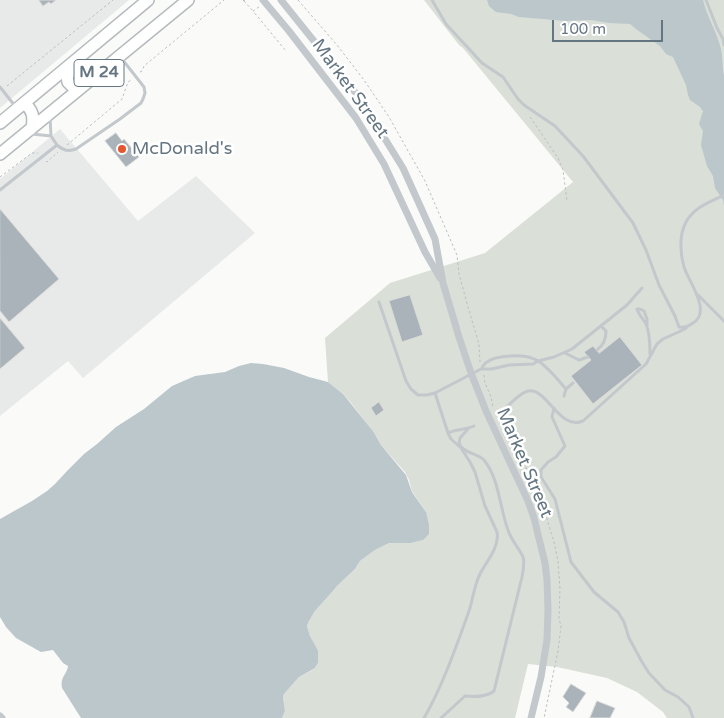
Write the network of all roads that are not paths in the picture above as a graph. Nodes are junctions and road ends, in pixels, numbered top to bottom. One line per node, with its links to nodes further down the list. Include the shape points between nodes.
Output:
1 (188, 0): 8 (main road, M 24)
2 (281, 0): 20 (street, Market Street, via 359,97 403,168 436,239)
3 (432, 0): 27 (lane, via 451,30 482,63 503,77 524,105 555,126 583,156 633,223 679,327)
4 (706, 0): 7 (lane)
5 (146, 1): 9 (main road, via 137,16 67,77 72,86); 11 (main road, M 24)
6 (264, 1): 20 (street, Market Street, via 356,118 384,164)
7 (724, 45)
8 (119, 56): 9 (main road, M 24); 16 (lane, via 144,87 145,95 141,102 76,149 62,150)
9 (87, 82): 12 (main road, M 24)
10 (1, 88): 11 (lane)
11 (20, 106): 13 (main road, M 24); 14 (main road, via 29,106 33,113)
12 (50, 113): 14 (main road, M 24); 15 (lane)
13 (0, 122)
14 (28, 131): 15 (lane); 17 (main road, M 24)
15 (51, 136): 16 (lane)
16 (57, 145): 18 (lane)
17 (0, 154)
18 (0, 190)
19 (724, 196): 22 (lane, via 704,204 691,215 682,234 684,268)
20 (443, 283): 34 (street, Market Street)
21 (642, 288): 26 (lane)
22 (697, 294): 24 (lane); 27 (lane, via 701,314)
23 (379, 302): 37 (lane, via 406,381 418,394)
24 (724, 321)
25 (647, 325): 25 (lane, via 637,312 637,310 644,311); 30 (lane)
26 (601, 326): 28 (lane, via 606,331 606,338); 29 (lane)
27 (688, 326): 30 (lane, via 662,339)
28 (597, 350)
29 (565, 353): 31 (lane, via 579,360); 32 (lane)
30 (650, 355): 39 (lane, via 646,364 583,421 570,422)
31 (588, 357)
32 (538, 361): 33 (lane); 33 (lane, via 510,355 486,362); 36 (lane)
33 (481, 369): 34 (lane)
34 (471, 373): 37 (lane); 47 (street, Market Street, via 528,501 545,563 547,640)
35 (573, 382): 36 (lane)
36 (566, 389): 38 (lane)
37 (435, 393): 43 (lane)
38 (564, 396)
39 (554, 408): 40 (lane, via 538,392 529,391); 48 (lane, via 552,417 564,446 541,470 541,477 555,499 572,562 594,592 618,612 649,673 665,690 689,707)
40 (500, 412)
41 (474, 426): 42 (lane)
42 (468, 429): 43 (lane); 44 (lane, via 459,441)
43 (448, 433): 44 (lane)
44 (461, 448): 45 (lane, via 475,472 482,499 498,536 477,581 451,659); 46 (lane, via 483,458 492,474 508,531 524,559 494,691 490,695 465,696)
45 (424, 718)
46 (441, 718)
47 (531, 718)
48 (693, 718)

